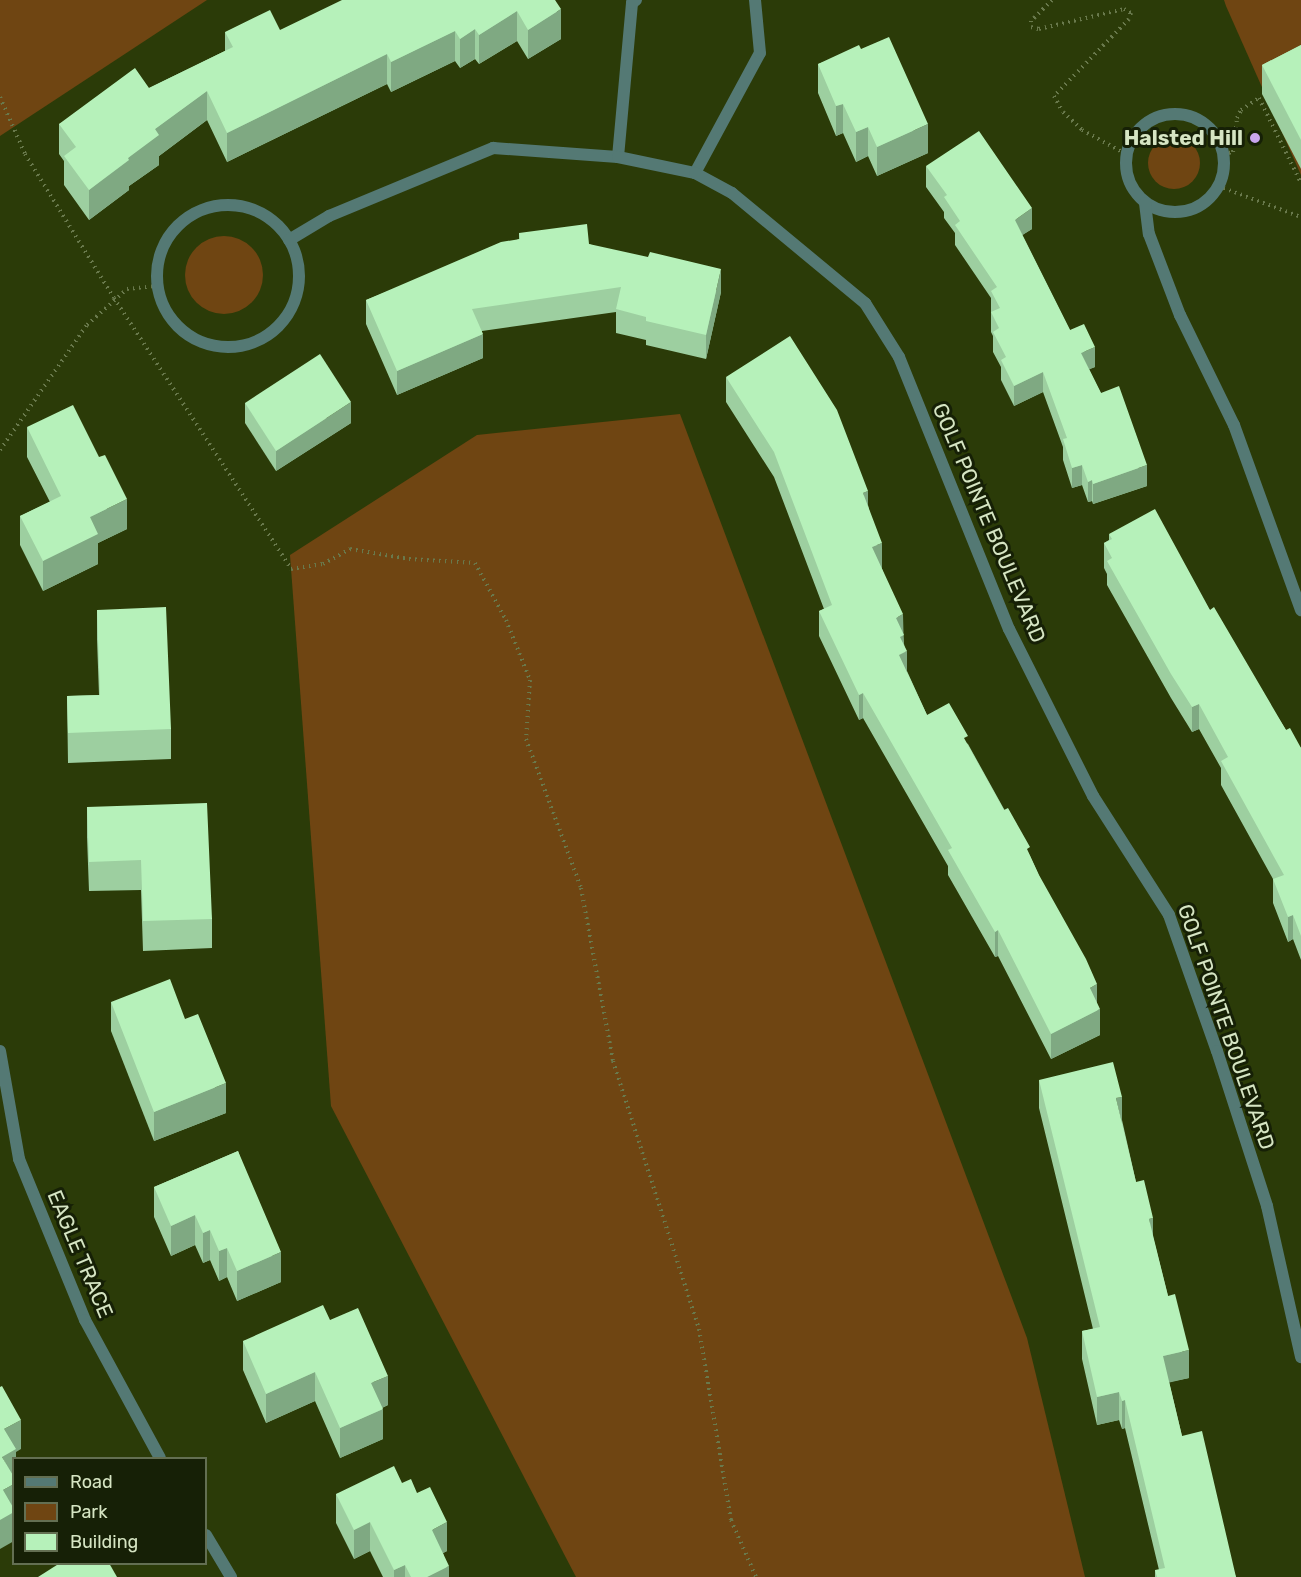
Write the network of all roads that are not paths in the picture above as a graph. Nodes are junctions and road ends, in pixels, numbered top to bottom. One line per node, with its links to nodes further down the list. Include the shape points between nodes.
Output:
1 (636, 0): 3 (street, via 632,3)
2 (755, 0): 4 (street, via 760,53)
3 (618, 158): 4 (street, GOLF POINTE BOULEVARD); 6 (street, GOLF POINTE BOULEVARD, via 493,148 329,216)
4 (695, 173): 9 (street, GOLF POINTE BOULEVARD, via 732,193 865,303 899,357 1009,629 1093,796 1169,915 1267,1206)
5 (1145, 203): 5 (street, via 1130,184 1126,169 1126,154 1141,127 1154,118 1184,114 1212,130 1223,154 1222,178 1201,205 1185,212 1157,211); 7 (street, via 1149,234 1180,315 1234,425)
6 (289, 240): 6 (street, via 276,223 257,211 236,205 194,213 177,226 164,244 157,265 157,286 164,308 177,327 196,340 218,347 262,339 279,325 292,306 298,285 298,262)
7 (1301, 610)
8 (0, 1051): 10 (street, EAGLE TRACE, via 19,1159 85,1320)
9 (1301, 1357)
10 (159, 1457)
11 (207, 1537): 12 (street)
12 (231, 1577)

